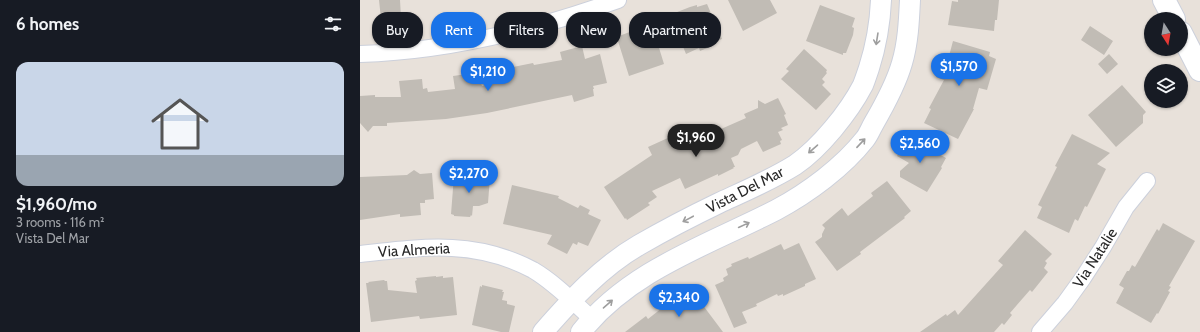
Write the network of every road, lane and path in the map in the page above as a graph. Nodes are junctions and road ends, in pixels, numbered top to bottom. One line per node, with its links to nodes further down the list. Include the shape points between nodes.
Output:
1 (618, 0): 7 (street, via 549,23 474,40 422,49)
2 (881, 0): 11 (street, Vista Del Mar, one-way to 11, via 875,48 863,85 839,123 817,146 796,164 769,180 638,246 606,268)
3 (910, 0): 12 (street, Vista Del Mar, one-way to 3, via 617,297 669,261 777,209 817,185 842,163 866,138 885,104 902,63)
4 (1164, 0): 5 (main road)
5 (1170, 12)
6 (1188, 47): 8 (main road)
7 (360, 54)
8 (1200, 70)
9 (1147, 181): 14 (street, Via Natalie, via 1126,207 1083,278)
10 (360, 254): 11 (street, Via Almeria, via 419,247 454,247 484,251 533,271)
11 (571, 300): 12 (street, Via Almeria); 13 (street, Vista Del Mar)
12 (586, 325)
13 (543, 332)
14 (1040, 332)

